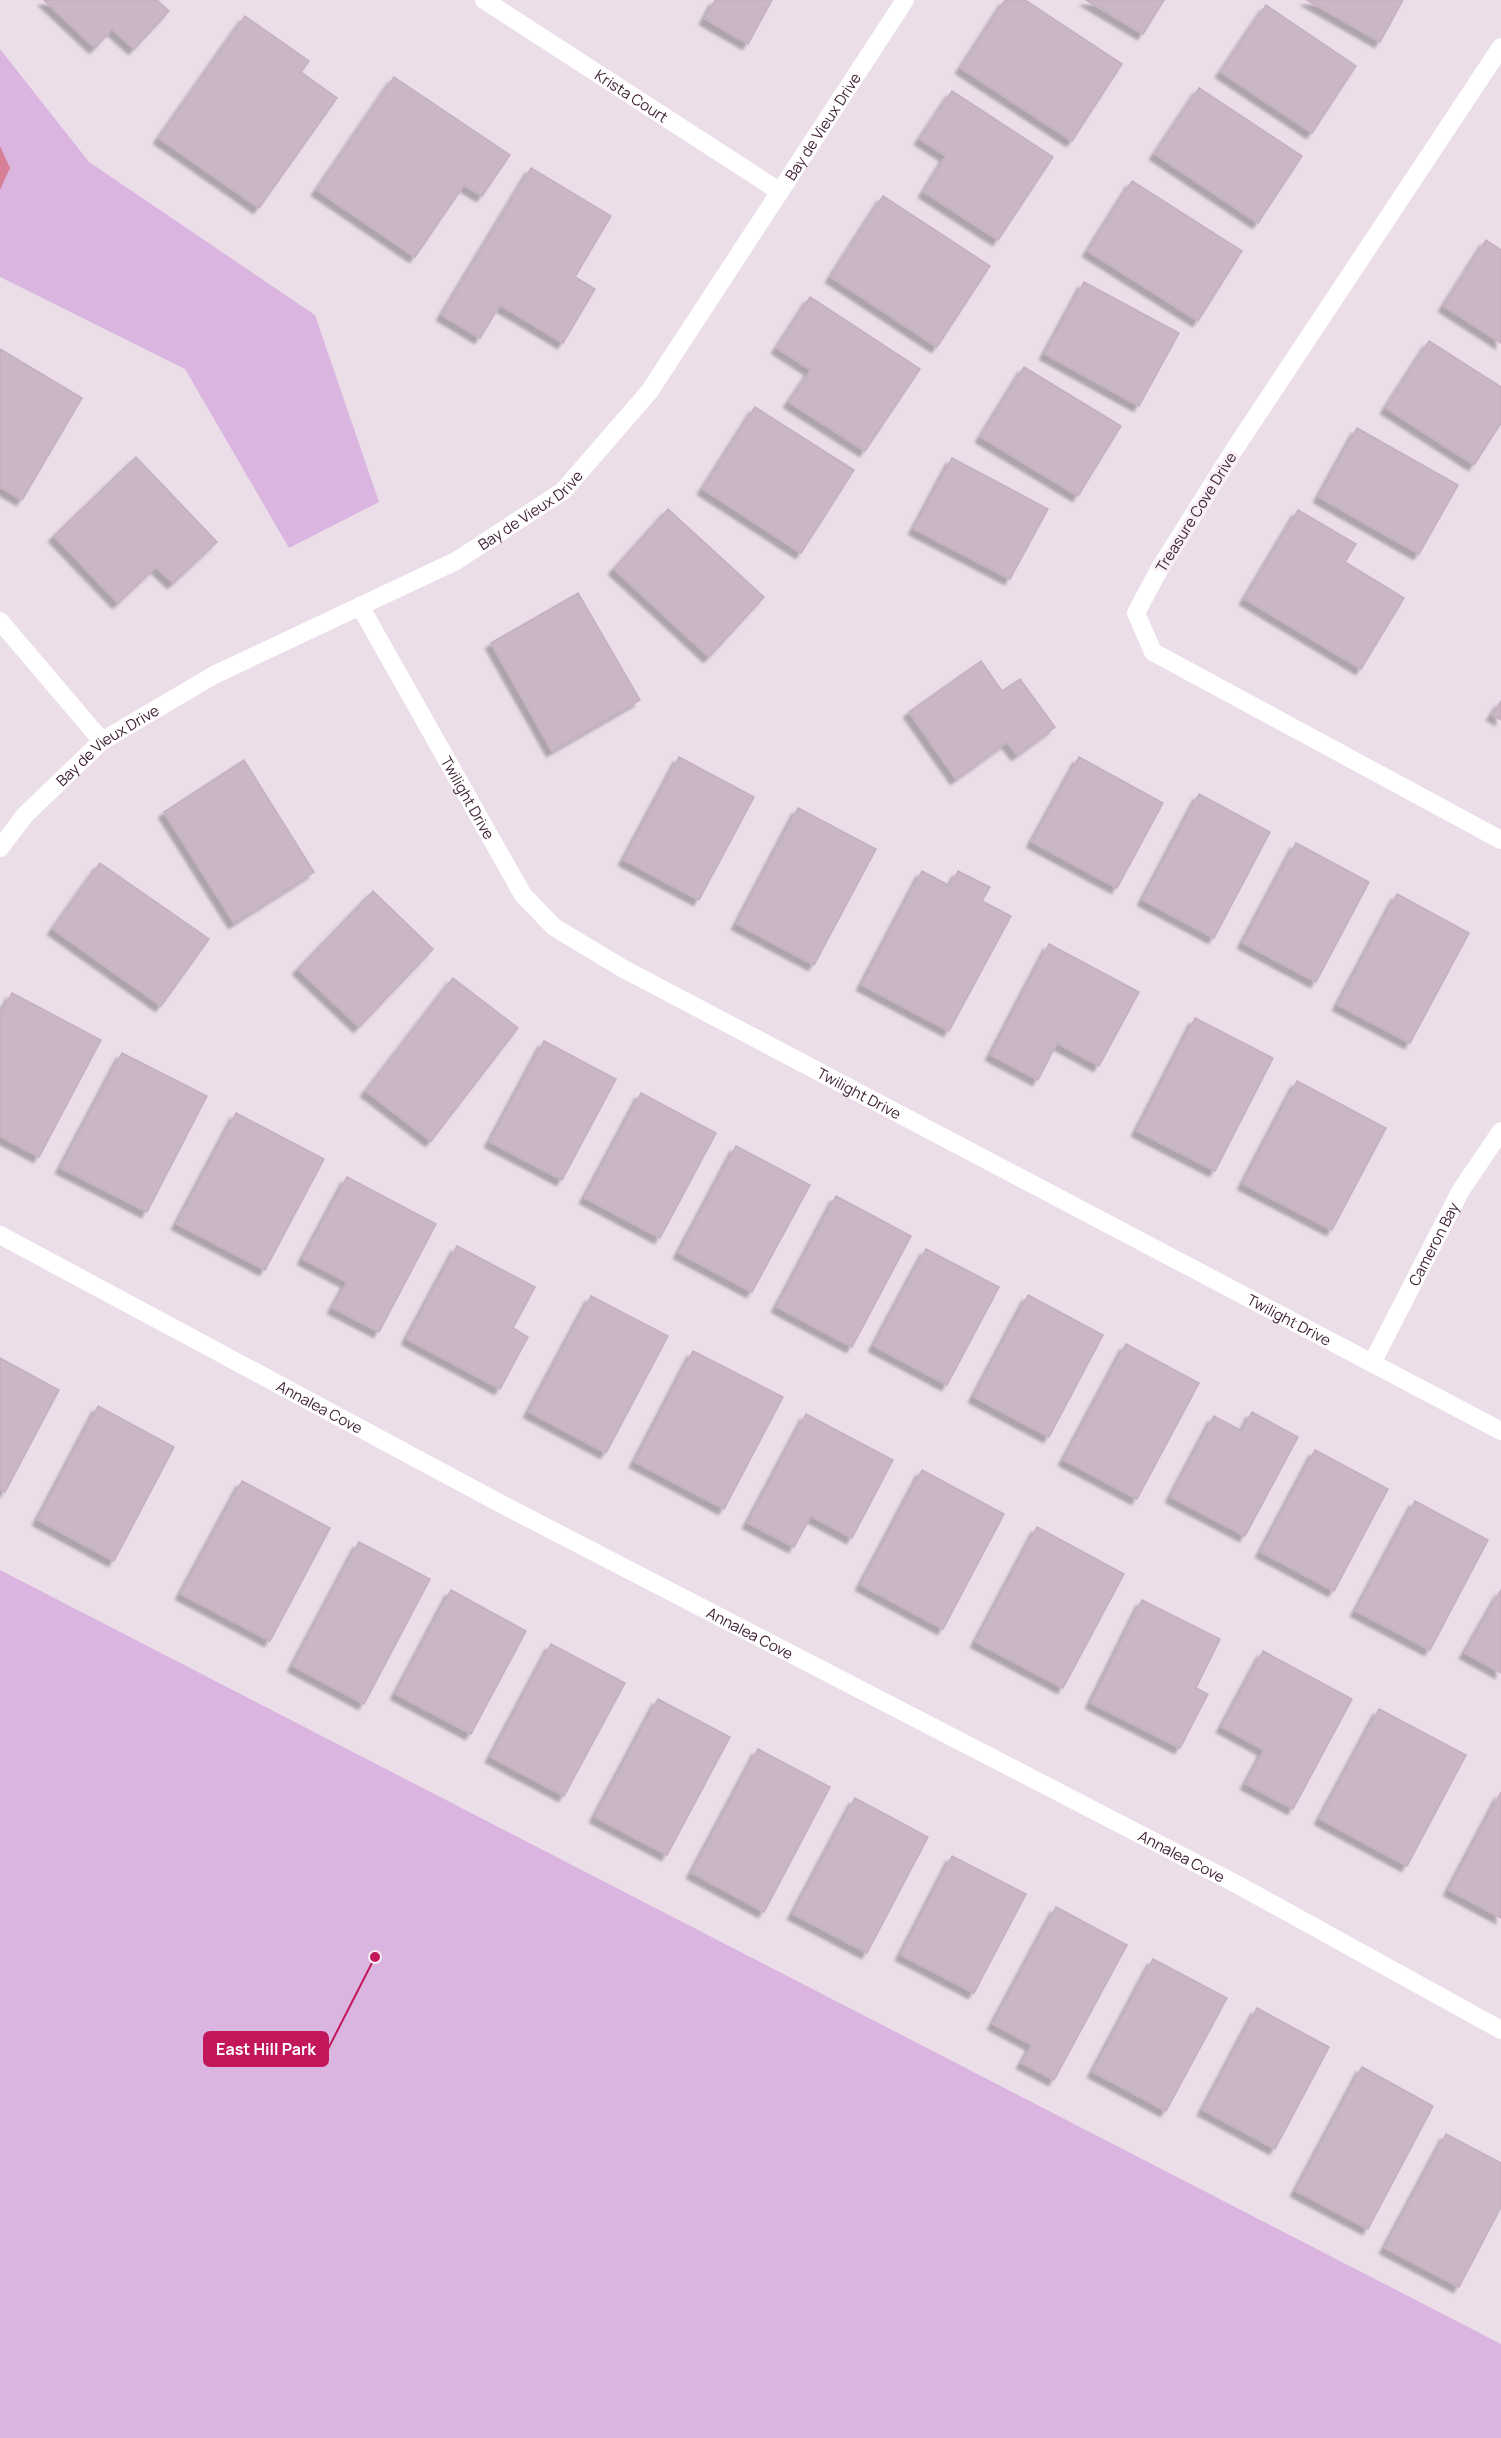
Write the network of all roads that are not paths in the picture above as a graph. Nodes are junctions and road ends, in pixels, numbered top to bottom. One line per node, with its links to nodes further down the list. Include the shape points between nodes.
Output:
1 (484, 0): 4 (street, Krista Court)
2 (905, 0): 4 (street, Bay de Vieux Drive)
3 (1501, 47): 8 (street, Treasure Cove Drive, via 1234,450 1136,613 1153,652)
4 (779, 191): 5 (street, Bay de Vieux Drive, via 649,392 563,491 456,561)
5 (360, 606): 7 (street, Bay de Vieux Drive, via 214,675); 12 (street, Twilight Drive, via 523,895 554,927 632,974)
6 (0, 621): 7 (street)
7 (102, 741): 9 (street, Bay de Vieux Drive, via 25,815)
8 (1501, 840)
9 (0, 848)
10 (1501, 1131): 12 (street, Cameron Bay, via 1461,1190)
11 (0, 1235): 14 (street, Annalea Cove, via 497,1501 1240,1886)
12 (1372, 1364): 13 (street, Twilight Drive)
13 (1501, 1431)
14 (1501, 2030)

